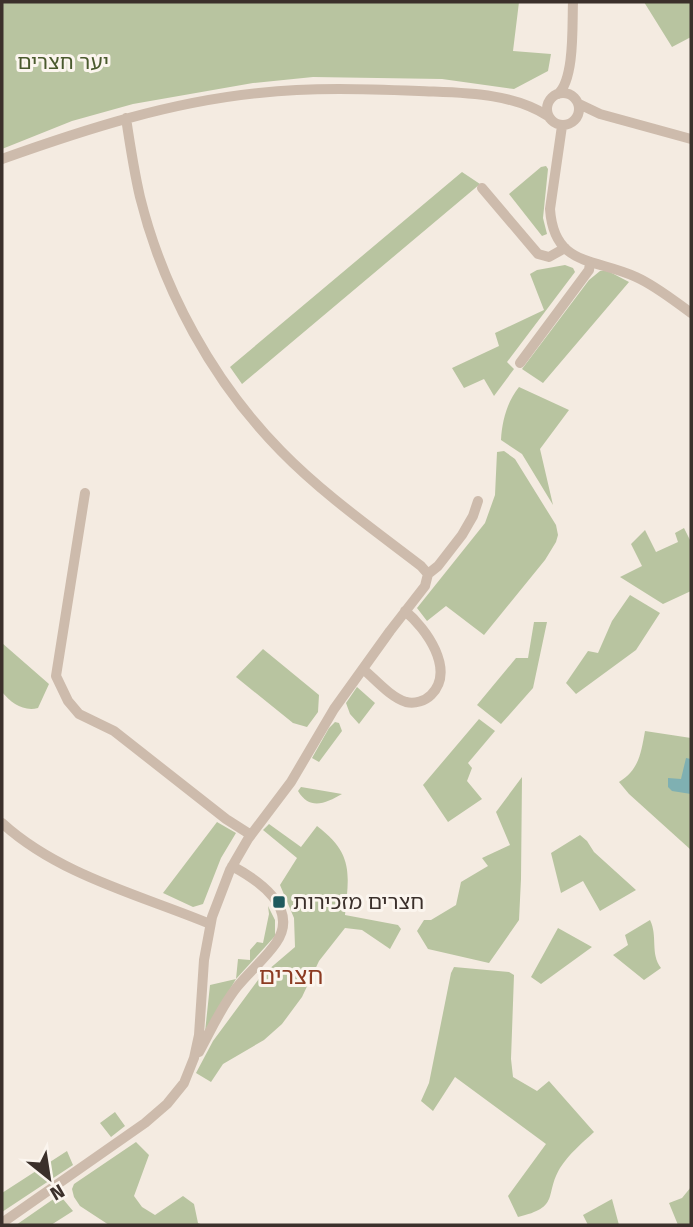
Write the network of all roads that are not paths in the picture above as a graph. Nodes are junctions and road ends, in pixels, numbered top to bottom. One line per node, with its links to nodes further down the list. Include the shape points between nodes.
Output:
1 (573, 2): 2 (street)
2 (569, 66): 3 (street, via 565,87); 5 (street)
3 (554, 96): 4 (street); 5 (street, via 569,94); 6 (street, via 547,107)
4 (516, 100): 6 (street); 8 (street, via 336,89 232,96)
5 (577, 101): 7 (street); 9 (street)
6 (548, 116): 10 (street)
7 (609, 116): 9 (street); 11 (street)
8 (126, 118): 12 (street); 20 (street, via 141,199 158,254 212,363 279,450)
9 (575, 121): 10 (street)
10 (562, 126): 14 (street, via 550,209 554,233)
11 (691, 139)
12 (2, 159)
13 (482, 188): 14 (street, via 538,254 550,257)
14 (565, 248): 15 (street)
15 (590, 263): 16 (street, via 623,271); 17 (street)
16 (691, 313)
17 (520, 363)
18 (85, 493): 24 (street, via 56,676 61,689 79,713 114,731)
19 (478, 501): 20 (street, via 462,535)
20 (428, 575): 21 (street)
21 (405, 611): 22 (street); 22 (street, via 432,644 441,670 439,685 421,701 404,701)
22 (363, 669): 24 (street, via 291,782)
23 (2, 823): 26 (street, via 73,869)
24 (251, 835): 25 (street)
25 (232, 866): 26 (street); 27 (street, via 270,892 282,913 282,932 228,1000)
26 (210, 924): 27 (street, via 199,1035)
27 (190, 1070): 28 (street, via 158,1113)
28 (2, 1223)

